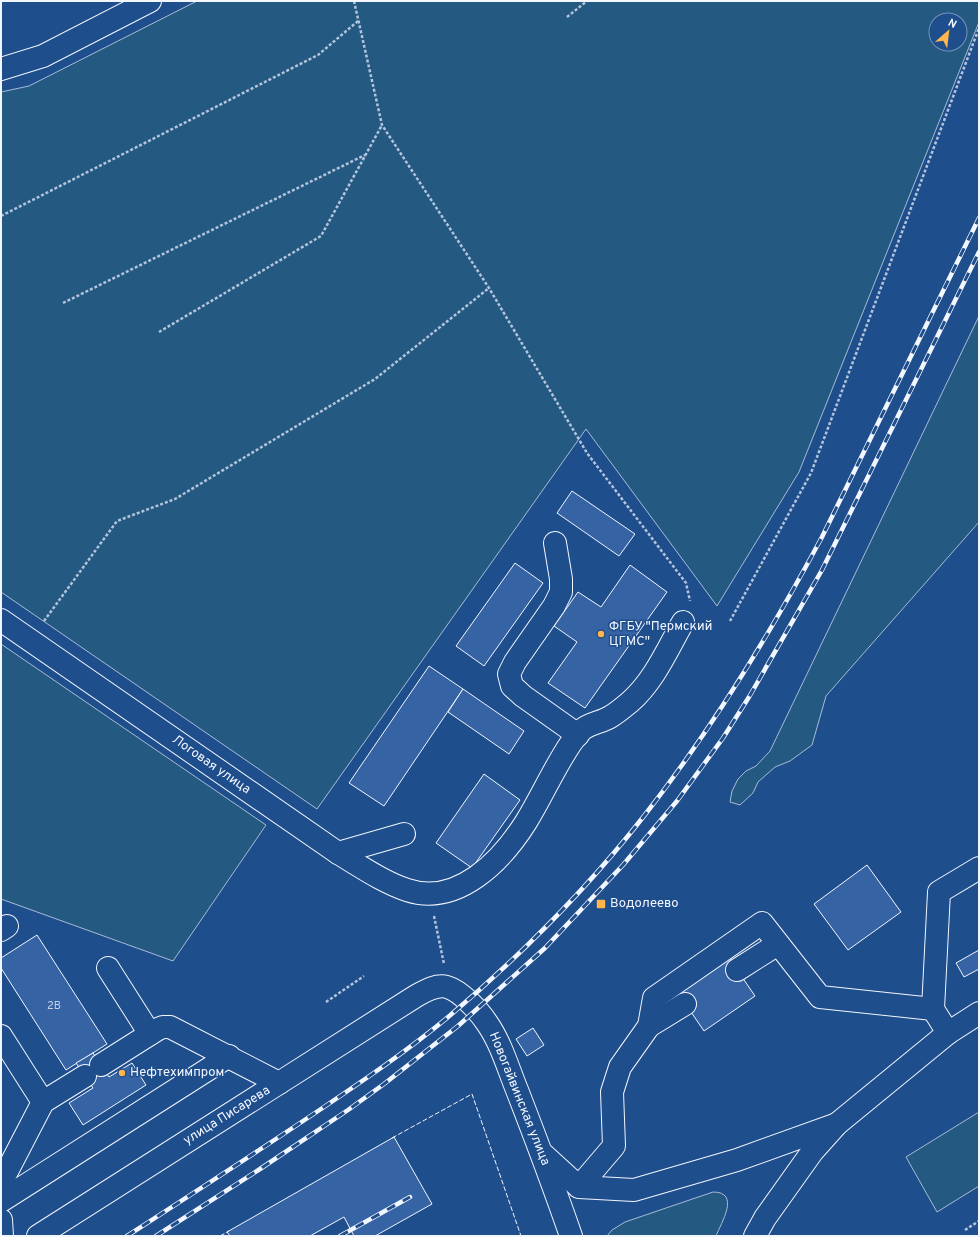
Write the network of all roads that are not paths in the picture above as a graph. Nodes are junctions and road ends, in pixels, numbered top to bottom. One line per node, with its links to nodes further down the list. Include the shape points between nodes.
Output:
1 (150, 1): 2 (street, via 43,56)
2 (1, 69)
3 (555, 543): 6 (street, via 562,592 509,674 512,686 522,696)
4 (1, 620): 8 (street, Логовая улица)
5 (683, 622): 6 (street, via 649,681 630,702 610,717 582,729)
6 (578, 735): 8 (street, Логовая улица, via 526,823 486,870 458,888 430,894 408,890 375,875)
7 (404, 834): 8 (street)
8 (338, 853)
9 (979, 868): 15 (street, via 939,892)
10 (778, 944): 12 (street); 15 (street, via 820,997); 17 (street, via 762,923 654,998)
11 (108, 968): 19 (street)
12 (737, 970)
13 (416, 996): 22 (street, улица Писарева); 25 (street, Новогайвинская улица, via 432,988 446,987 454,990 477,1010 497,1042)
14 (685, 1004): 17 (street)
15 (933, 1009): 18 (street)
16 (979, 1013): 18 (street)
17 (649, 1026): 27 (street, via 620,1067 612,1092 614,1146)
18 (948, 1033): 24 (street)
19 (150, 1034): 21 (street, via 163,1026 170,1027); 23 (street)
20 (1, 1036): 23 (street)
21 (229, 1056): 22 (street); 28 (street)
22 (279, 1082): 31 (street, улица Писарева)
23 (43, 1102): 26 (street)
24 (837, 1124): 27 (street, via 737,1160 634,1190); 33 (street, via 812,1152)
25 (541, 1152): 27 (street); 32 (street, Новогайвинская улица)
26 (1, 1183)
27 (579, 1188)
28 (1, 1201)
29 (1, 1220): 30 (street)
30 (2, 1236)
31 (38, 1236)
32 (572, 1236)
33 (754, 1236)

